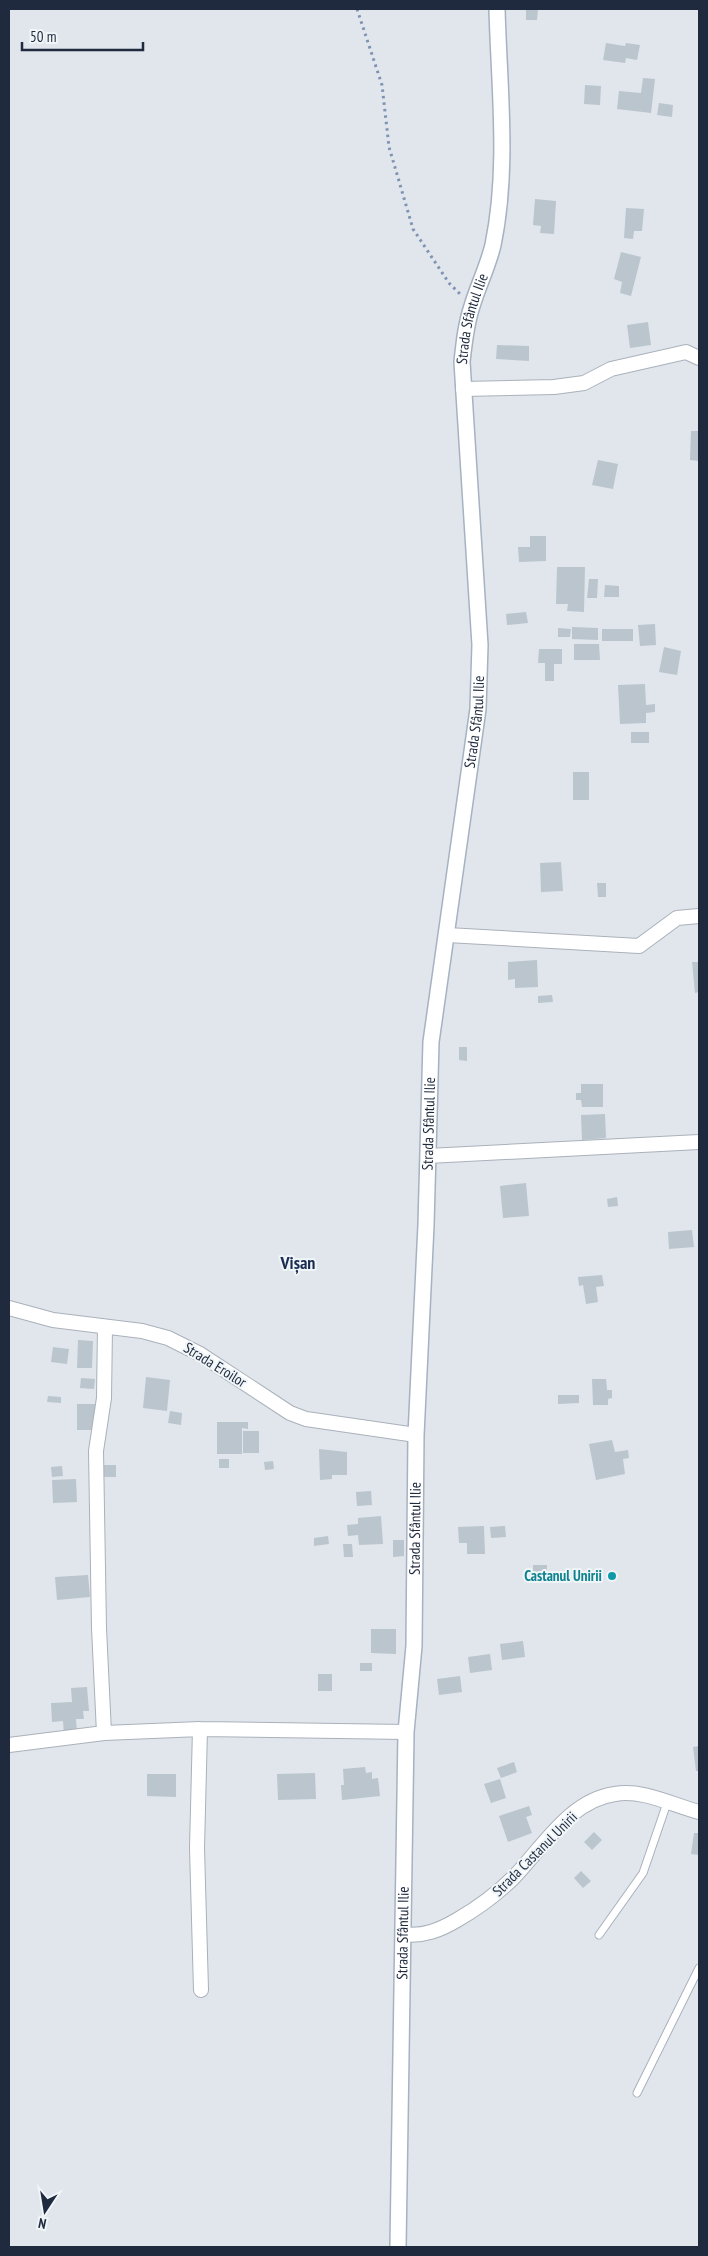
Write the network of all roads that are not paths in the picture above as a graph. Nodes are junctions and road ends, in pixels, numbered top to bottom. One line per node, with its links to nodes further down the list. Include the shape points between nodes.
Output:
1 (497, 9): 3 (street, Strada Sfântul Ilie, via 501,171 492,245 464,336)
2 (699, 358): 3 (street, via 686,352 611,369 584,383 554,387)
3 (463, 389): 5 (street, Strada Sfântul Ilie, via 480,645 478,709)
4 (699, 916): 5 (street, via 677,918 639,946)
5 (447, 935): 7 (street, Strada Sfântul Ilie, via 431,1042)
6 (699, 1142): 7 (street)
7 (428, 1156): 10 (street, Strada Sfântul Ilie)
8 (9, 1308): 9 (street, Strada Eroilor, via 46,1318)
9 (106, 1327): 10 (street, Strada Eroilor, via 168,1338 200,1354 306,1420); 13 (street, via 104,1398 96,1451)
10 (416, 1435): 12 (street, Strada Sfântul Ilie, via 414,1646)
11 (200, 1729): 12 (street); 13 (street); 20 (street, via 197,1848)
12 (406, 1732): 17 (street, Strada Sfântul Ilie)
13 (104, 1733): 14 (street)
14 (9, 1745)
15 (667, 1803): 16 (street, Strada Castanul Unirii); 17 (street, Strada Castanul Unirii, via 633,1793 600,1798 564,1822 515,1876 471,1912 441,1929 414,1936); 18 (lane, via 643,1873)
16 (699, 1812)
17 (403, 1934): 22 (street, Strada Sfântul Ilie)
18 (599, 1935)
19 (699, 1968): 21 (lane)
20 (201, 1990)
21 (637, 2093)
22 (398, 2247)

